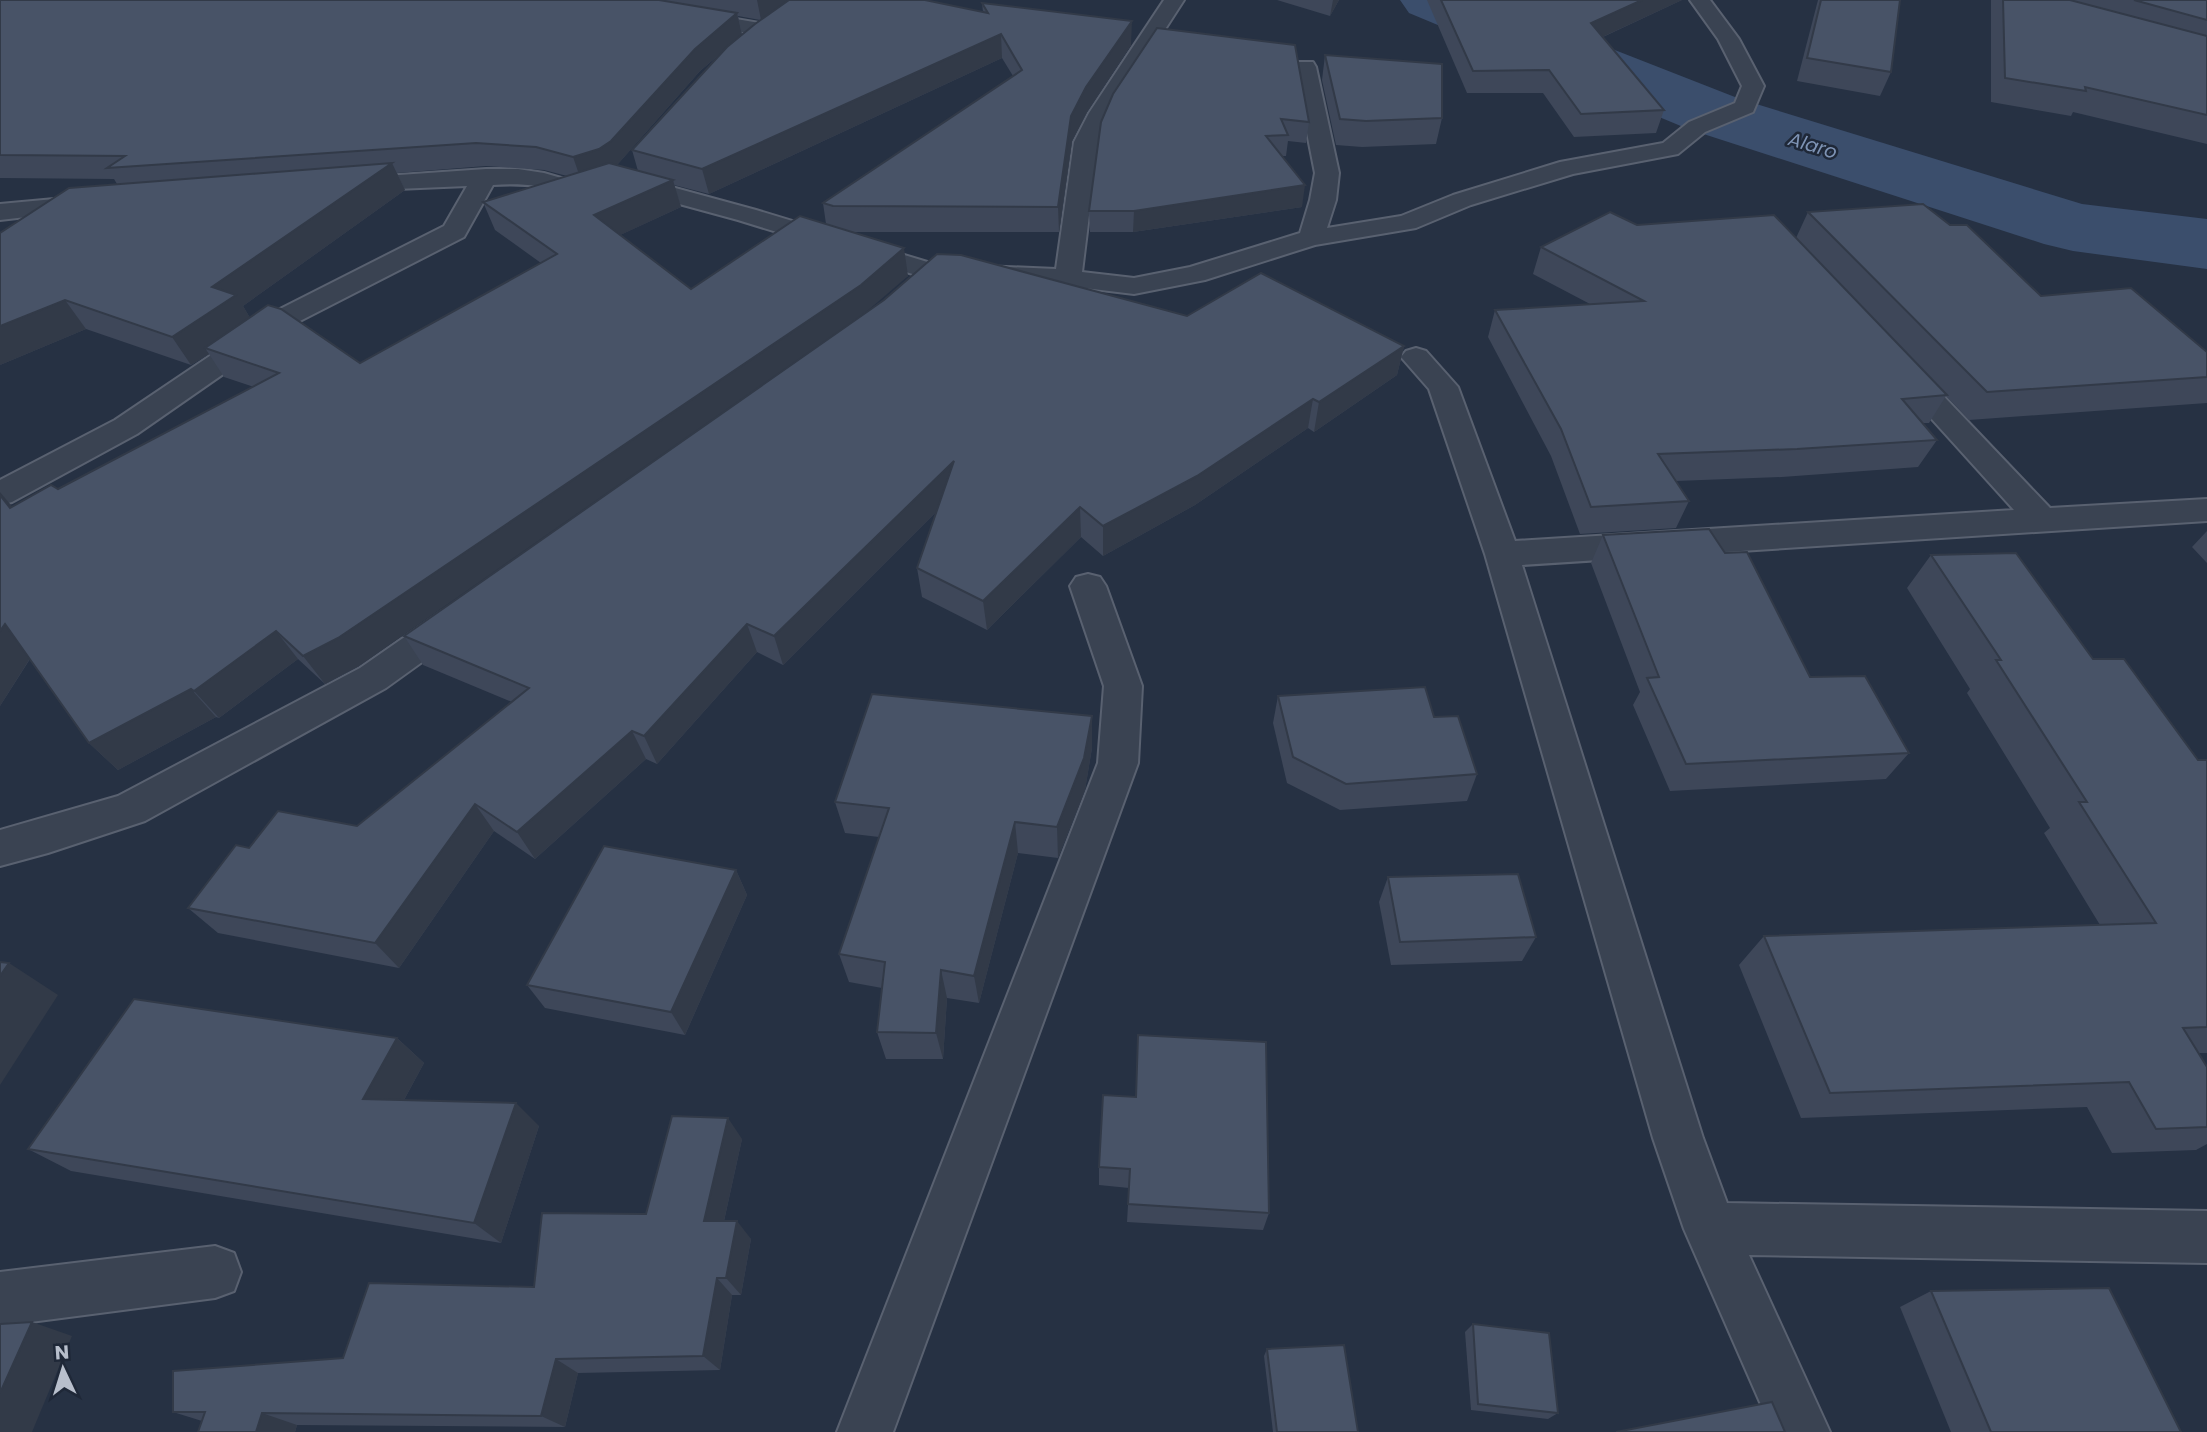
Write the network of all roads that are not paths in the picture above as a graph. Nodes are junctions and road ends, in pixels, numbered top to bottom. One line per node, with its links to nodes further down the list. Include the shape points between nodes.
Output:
1 (589, 0): 5 (street)
2 (1174, 0): 18 (street, via 1086,142)
3 (1700, 0): 16 (street, via 1753,86 1745,107 1697,127 1670,149 1569,167 1462,200 1407,223)
4 (787, 16): 5 (street)
5 (766, 30): 6 (street)
6 (735, 53)
7 (1305, 67): 16 (street, via 1327,173)
8 (640, 160): 10 (street)
9 (486, 176): 11 (street); 12 (street, via 544,180); 22 (street, via 462,213 467,228 288,316 125,427)
10 (617, 180): 12 (street); 17 (street)
11 (330, 185)
12 (583, 192): 14 (street)
13 (114, 202): 15 (street)
14 (551, 202)
15 (0, 212)
16 (1311, 238): 18 (street, via 1195,274 1134,286)
17 (932, 272): 18 (street); 19 (street)
18 (1068, 278)
19 (904, 297)
20 (1883, 349): 24 (street)
21 (1416, 357): 25 (street, via 1443,387)
22 (0, 494)
23 (2207, 510): 24 (street)
24 (2041, 519): 25 (street)
25 (1503, 554): 29 (street, via 1674,1125)
26 (1088, 586): 33 (street, via 1123,686 1118,763)
27 (483, 600): 28 (street, via 373,678 131,809)
28 (0, 848)
29 (1710, 1229): 30 (street); 34 (street)
30 (2207, 1237)
31 (215, 1272): 32 (street)
32 (0, 1299)
33 (865, 1432)
34 (1802, 1432)

